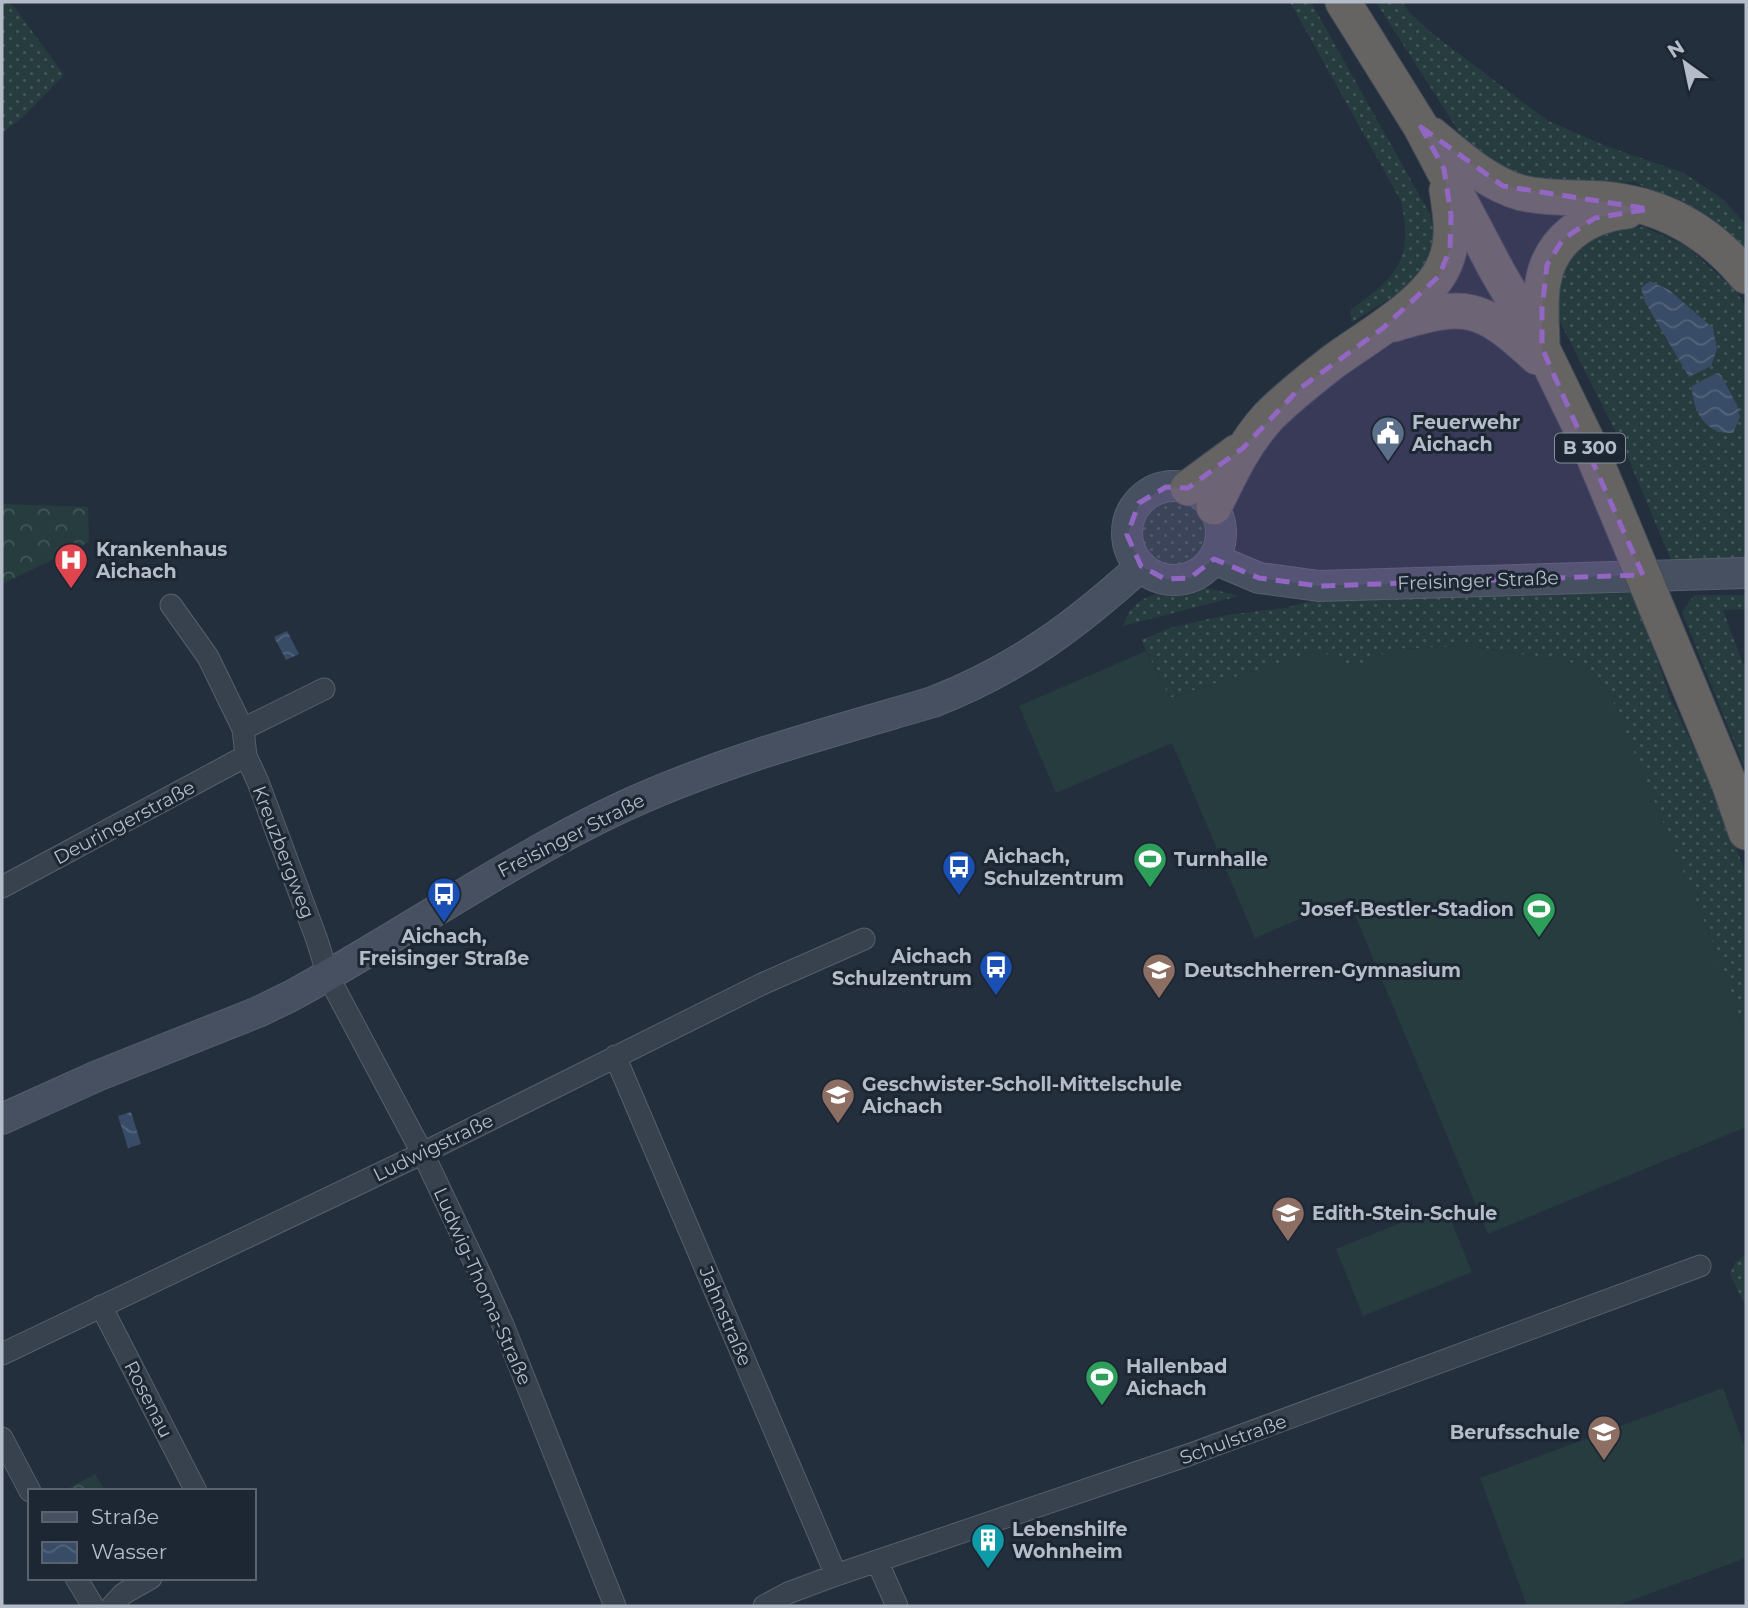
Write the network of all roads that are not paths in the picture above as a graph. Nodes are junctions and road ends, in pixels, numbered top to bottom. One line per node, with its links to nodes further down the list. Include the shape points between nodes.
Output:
1 (1343, 2): 2 (highway, B 300)
2 (1421, 127): 3 (highway, B 300); 4 (highway, via 1503,186 1542,196 1601,199)
3 (1444, 169): 6 (highway, via 1452,232 1446,262 1427,291); 7 (highway, B 300)
4 (1649, 209): 5 (highway, via 1667,213 1701,232); 7 (highway, via 1595,218 1563,239 1547,265 1542,284)
5 (1746, 275)
6 (1383, 328): 7 (highway, via 1448,310 1477,312); 8 (highway, via 1299,389)
7 (1549, 360): 16 (highway, B 300, bridge, via 1622,524)
8 (1201, 497): 9 (main road, via 1221,523); 10 (main road, via 1177,486 1157,489 1143,498 1130,517 1127,535)
9 (1214, 559): 10 (main road, via 1199,574 1181,580 1156,577); 11 (main road, Freisinger Straße, via 1259,578 1319,586)
10 (1141, 566): 19 (main road, Freisinger Straße, via 1066,631 975,684 933,702 743,757 621,808 512,864)
11 (1746, 573)
12 (171, 605): 14 (street, Kreuzbergweg, via 208,657)
13 (324, 689): 14 (street)
14 (243, 729): 15 (street, Kreuzbergweg)
15 (246, 757): 17 (street, Deuringerstraße); 19 (street, Kreuzbergweg)
16 (1746, 832)
17 (2, 887)
18 (864, 939): 20 (street, Ludwigstraße)
19 (328, 976): 21 (main road, Freisinger Straße, via 258,1012); 22 (street, Ludwig-Thoma-Straße)
20 (615, 1056): 22 (street, Ludwigstraße); 30 (street, Jahnstraße)
21 (2, 1119)
22 (422, 1153): 24 (street, Ludwigstraße); 35 (street, Ludwig-Thoma-Straße, via 503,1325)
23 (1700, 1266): 29 (street, Schulstraße, via 1204,1450)
24 (101, 1306): 25 (street, Ludwigstraße); 28 (street, Rosenau)
25 (2, 1354)
26 (2, 1438): 27 (street)
27 (29, 1489)
28 (195, 1489)
29 (877, 1561): 30 (street, Schulstraße); 37 (street)
30 (836, 1575): 36 (street, Schulstraße)
31 (77, 1580): 33 (street)
32 (148, 1580): 34 (street)
33 (93, 1606)
34 (112, 1606)
35 (615, 1606)
36 (764, 1606)
37 (897, 1606)

